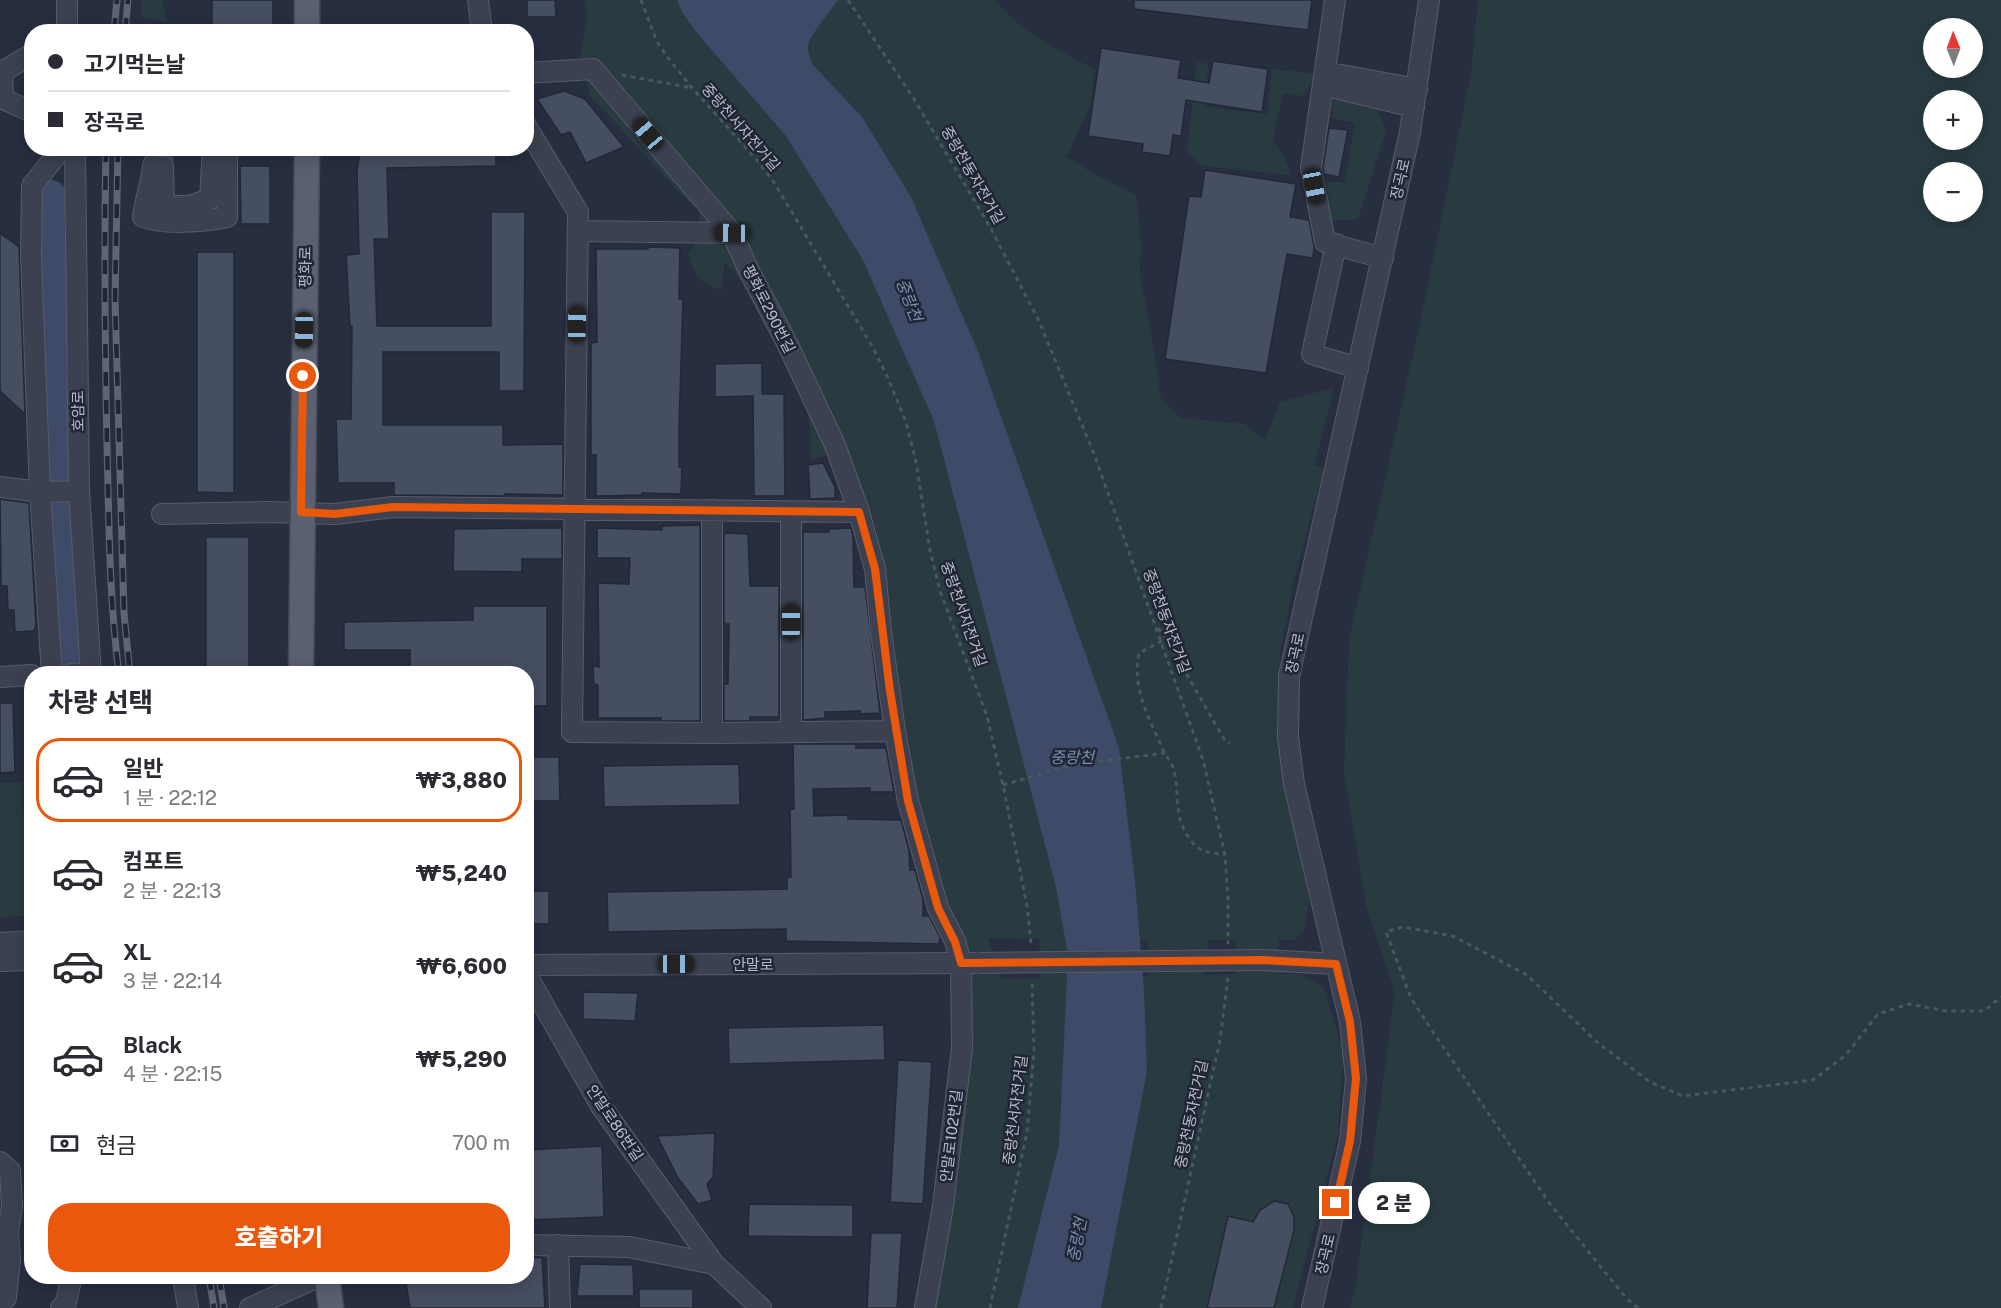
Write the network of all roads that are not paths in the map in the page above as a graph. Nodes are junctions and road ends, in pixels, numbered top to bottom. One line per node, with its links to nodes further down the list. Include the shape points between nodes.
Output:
1 (67, 0): 6 (street)
2 (307, 0): 7 (main road)
3 (478, 0): 8 (street)
4 (1335, 0): 11 (street)
5 (1429, 0): 13 (street, 장곡로)
6 (67, 24)
7 (308, 24)
8 (481, 24)
9 (24, 59): 12 (street, via 2,72)
10 (534, 73): 22 (street, 평화로290번길, via 593,69)
11 (1324, 78): 13 (street); 23 (street, via 1311,168 1325,242)
12 (1, 82): 14 (street, via 3,99)
13 (1415, 98): 24 (street, 장곡로)
14 (24, 108)
15 (534, 139): 21 (street, via 578,212)
16 (56, 156): 28 (street, via 32,186)
17 (75, 156): 27 (street, 호암로)
18 (213, 156): 19 (street, via 210,200 190,206 164,206 158,165 145,199 143,217 185,221 227,217)
19 (227, 156)
20 (307, 156): 31 (main road, 평화로)
21 (578, 231): 22 (street); 29 (street)
22 (732, 233): 33 (street, 평화로290번길, via 835,445)
23 (1336, 244): 24 (street); 25 (street, via 1312,354)
24 (1383, 258): 25 (street, 장곡로)
25 (1358, 368): 49 (street, 장곡로, via 1289,676 1288,737 1294,784)
26 (0, 487): 28 (street)
27 (79, 491): 28 (street); 36 (street, 호암로)
28 (40, 492): 35 (street)
29 (574, 509): 30 (street); 31 (street, via 393,507 335,514); 42 (street, via 572,732)
30 (712, 510): 32 (street); 42 (street)
31 (301, 512): 34 (street); 37 (main road, 평화로)
32 (791, 512): 33 (street); 41 (street)
33 (859, 512): 40 (street, 평화로290번길, via 875,569)
34 (162, 514)
35 (51, 666)
36 (84, 666)
37 (301, 666)
38 (24, 676): 39 (street)
39 (0, 677)
40 (895, 731): 41 (street); 47 (street, 안말로102번길, via 908,801 938,908)
41 (790, 732): 42 (street)
42 (712, 733)
43 (24, 942): 44 (street)
44 (0, 944)
45 (24, 960): 46 (street)
46 (0, 962)
47 (970, 963): 48 (street, 안말로); 49 (street, 안말로, bridge, via 1263,960); 67 (street, 안말로102번길, via 943,1206)
48 (534, 964)
49 (1336, 964): 68 (street, 장곡로, via 1350,1022 1356,1078 1350,1141)
50 (534, 988): 55 (street, 안말로86번길, via 602,1106)
51 (0, 1162): 52 (street, via 10,1171 12,1206)
52 (4, 1232): 60 (street, via 10,1260 6,1298)
53 (534, 1245): 54 (street)
54 (558, 1245): 55 (street, via 629,1247); 65 (street)
55 (714, 1264): 66 (street, 안말로86번길)
56 (70, 1284): 61 (street)
57 (184, 1284): 62 (street)
58 (302, 1284): 63 (street)
59 (328, 1284): 64 (main road)
60 (0, 1304)
61 (61, 1308)
62 (188, 1308)
63 (250, 1308)
64 (331, 1308)
65 (560, 1308)
66 (761, 1308)
67 (925, 1308)
68 (1312, 1308)

